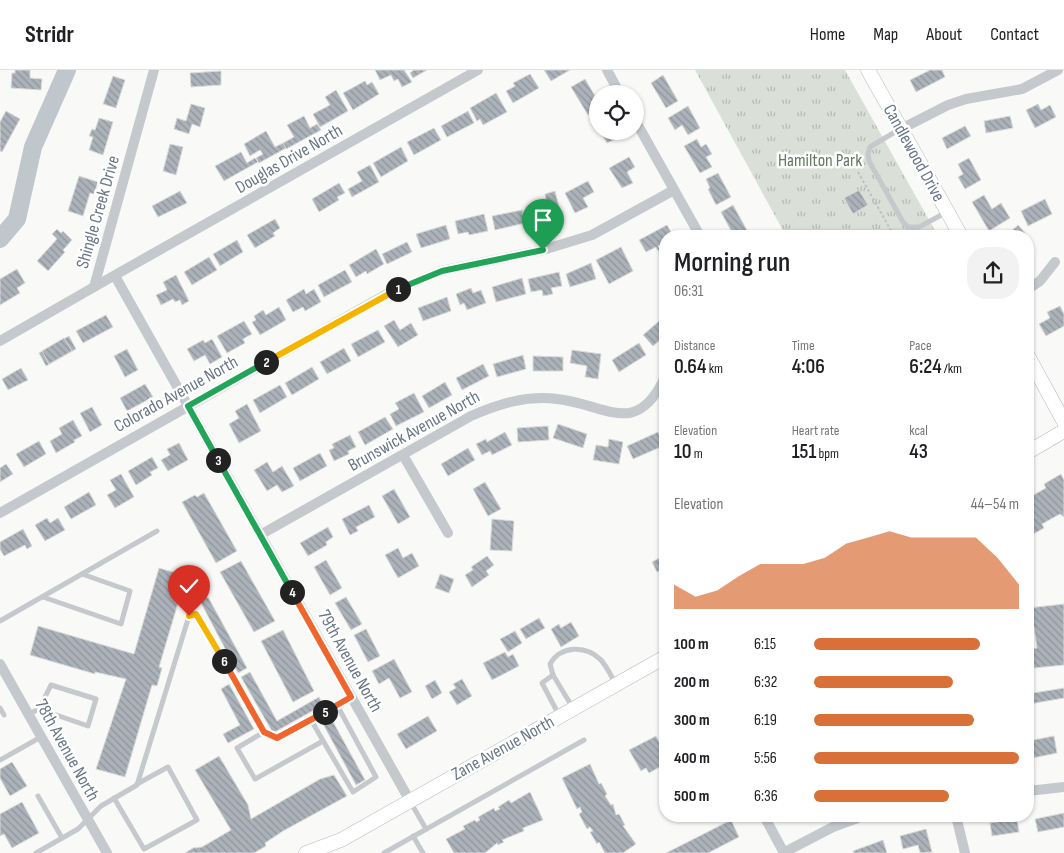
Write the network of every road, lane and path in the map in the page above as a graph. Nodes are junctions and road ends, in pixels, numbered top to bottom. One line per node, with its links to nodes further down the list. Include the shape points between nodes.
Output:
1 (154, 70): 19 (street, Shingle Creek Drive)
2 (478, 70): 17 (street, Douglas Drive North)
3 (607, 70): 7 (street)
4 (868, 70): 8 (main road, Candlewood Drive)
5 (1058, 70): 6 (street)
6 (1046, 73): 8 (street, via 1022,89 966,99)
7 (615, 85)
8 (901, 129): 12 (main road, Candlewood Drive); 12 (lane, via 870,147 869,161 908,227 919,227)
9 (644, 136): 11 (street)
10 (858, 172): 14 (path)
11 (674, 190): 13 (street); 23 (street, Colorado Avenue North, via 592,235 543,250 442,271 412,282)
12 (947, 212): 15 (main road, Candlewood Drive)
13 (697, 230)
14 (891, 230)
15 (958, 230)
16 (1055, 262): 18 (street)
17 (115, 276): 19 (street, Douglas Drive North); 23 (street, 79th Avenue North)
18 (1034, 284)
19 (94, 287): 20 (street, Shingle Creek Drive)
20 (0, 341)
21 (1034, 367): 24 (main road)
22 (659, 390): 27 (street, Brunswick Avenue North, via 649,404 627,414 557,399 512,400 471,416)
23 (188, 406): 28 (street, Colorado Avenue North); 31 (street, 79th Avenue North)
24 (1064, 422)
25 (1064, 431): 26 (main road)
26 (1034, 448)
27 (403, 455): 30 (street); 31 (street, Brunswick Avenue North)
28 (0, 513)
29 (157, 532): 32 (lane)
30 (448, 532)
31 (260, 535): 39 (street, 79th Avenue North)
32 (82, 574): 33 (lane); 33 (lane, via 130,591 121,624)
33 (43, 596): 34 (lane)
34 (0, 621)
35 (659, 660): 38 (main road, Zane Avenue North)
36 (0, 664): 44 (street, 78th Avenue North)
37 (553, 675): 38 (lane, via 550,664 555,656 572,648 582,649 600,660); 43 (lane); 46 (lane, via 542,683)
38 (616, 685): 43 (main road, Zane Avenue North)
39 (351, 697): 40 (lane); 58 (street, 79th Avenue North)
40 (337, 705): 47 (lane); 51 (lane, via 376,777 353,792)
41 (0, 708): 45 (lane)
42 (39, 709): 42 (lane, via 51,685 96,699 88,726); 44 (lane)
43 (574, 709): 46 (main road, Zane Avenue North)
44 (28, 714): 49 (street, 78th Avenue North)
45 (4, 715)
46 (559, 716): 58 (main road, Zane Avenue North)
47 (311, 720): 48 (lane, via 277,738); 51 (lane)
48 (264, 732): 51 (lane, via 237,748 255,779); 53 (lane, via 196,614 189,616)
49 (41, 737): 52 (lane); 59 (street, 78th Avenue North)
50 (584, 740): 63 (lane)
51 (324, 741)
52 (0, 760)
53 (137, 785): 57 (lane); 57 (lane, via 168,767 197,820 144,849)
54 (1064, 786): 55 (street)
55 (1034, 790)
56 (38, 796): 65 (lane)
57 (114, 798): 59 (lane)
58 (410, 801): 63 (lane); 66 (main road, Zane Avenue North)
59 (88, 819): 65 (lane); 70 (street, 78th Avenue North)
60 (767, 822): 74 (street)
61 (847, 822): 74 (street)
62 (957, 822): 75 (street)
63 (426, 829): 64 (lane)
64 (413, 836): 68 (lane); 73 (lane)
65 (62, 838): 67 (lane)
66 (341, 840): 71 (main road, Zane Avenue North); 72 (main road, Zane Avenue North)
67 (46, 850): 69 (lane)
68 (387, 852)
69 (36, 853)
70 (107, 853)
71 (306, 853)
72 (327, 853)
73 (423, 853)
74 (784, 853)
75 (964, 853)

